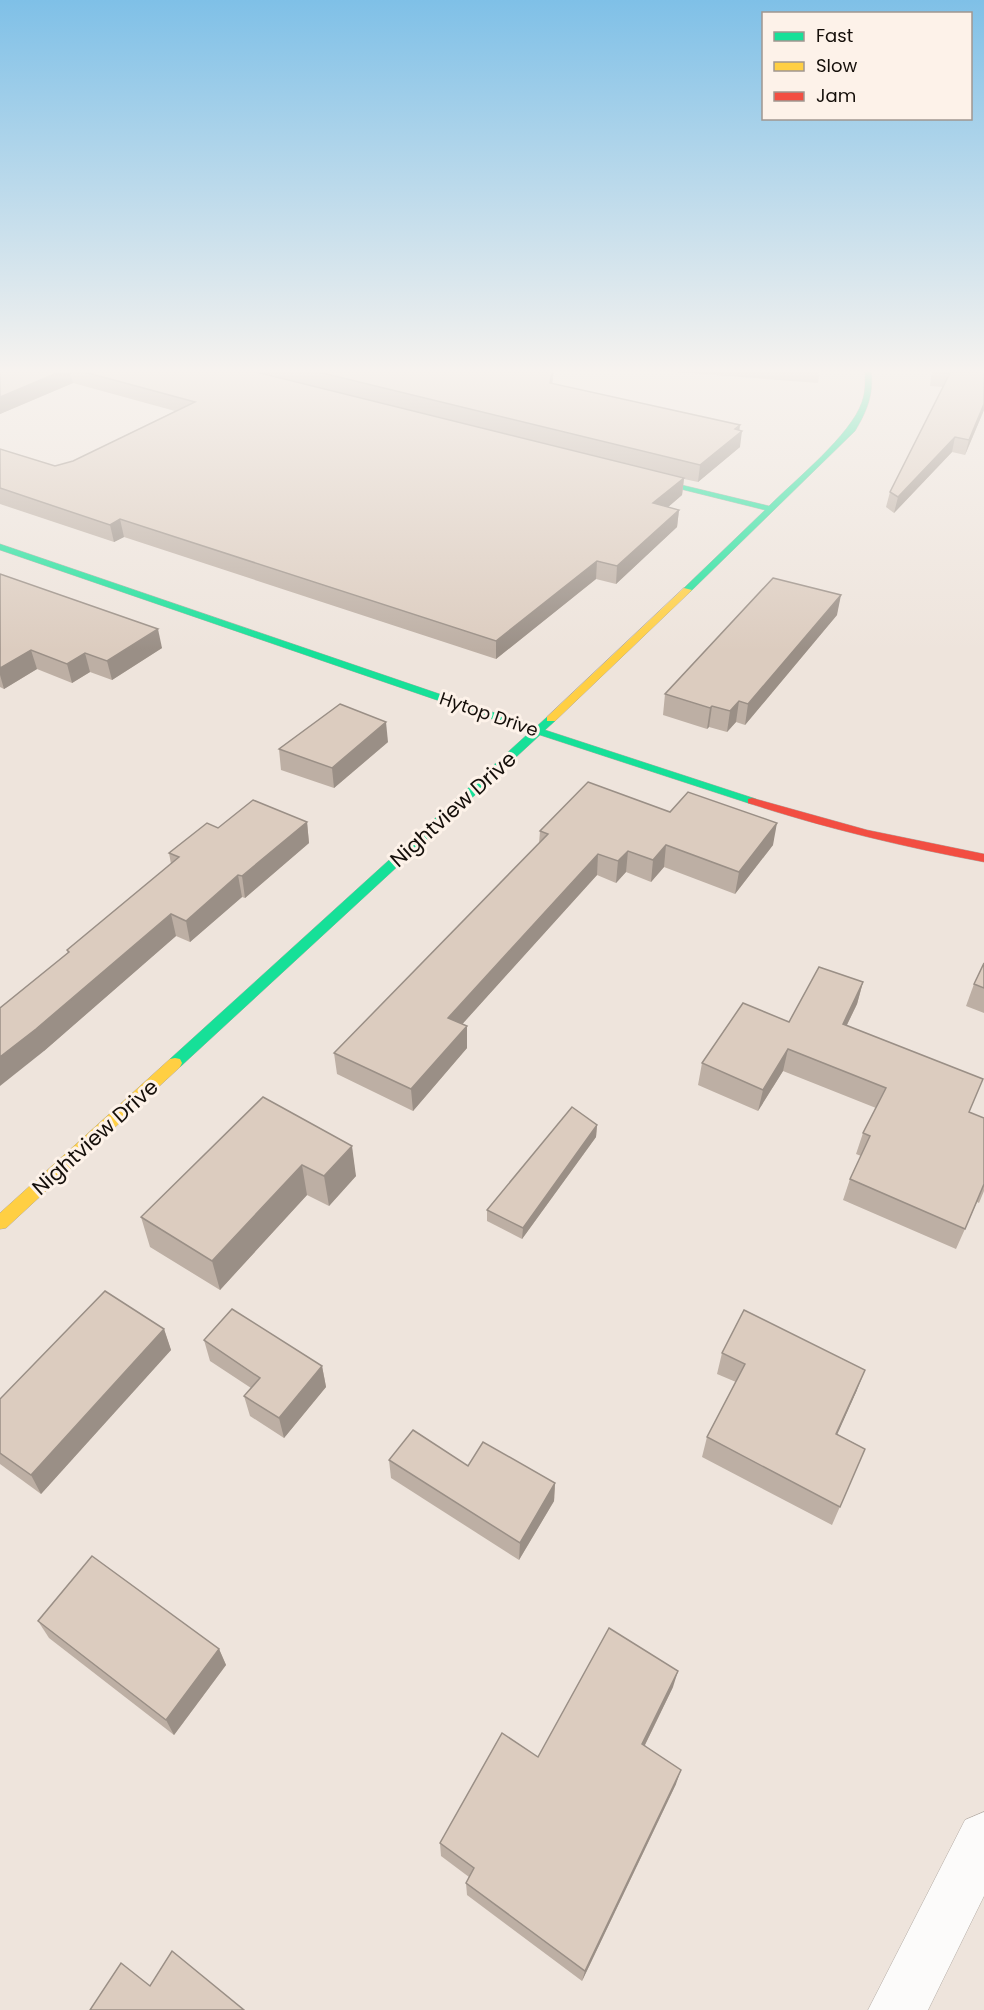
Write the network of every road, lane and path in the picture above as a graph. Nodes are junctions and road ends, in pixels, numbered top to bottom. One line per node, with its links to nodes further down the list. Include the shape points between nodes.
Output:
1 (817, 464): 3 (street, Nightview Drive)
2 (623, 472): 3 (street)
3 (772, 509): 5 (street, Nightview Drive)
4 (0, 547): 5 (street, Hytop Drive)
5 (538, 731): 6 (street, Hytop Drive, via 813,821); 7 (street, Nightview Drive)
6 (984, 858)
7 (0, 1223)
8 (984, 1839): 9 (street)
9 (897, 2010)

